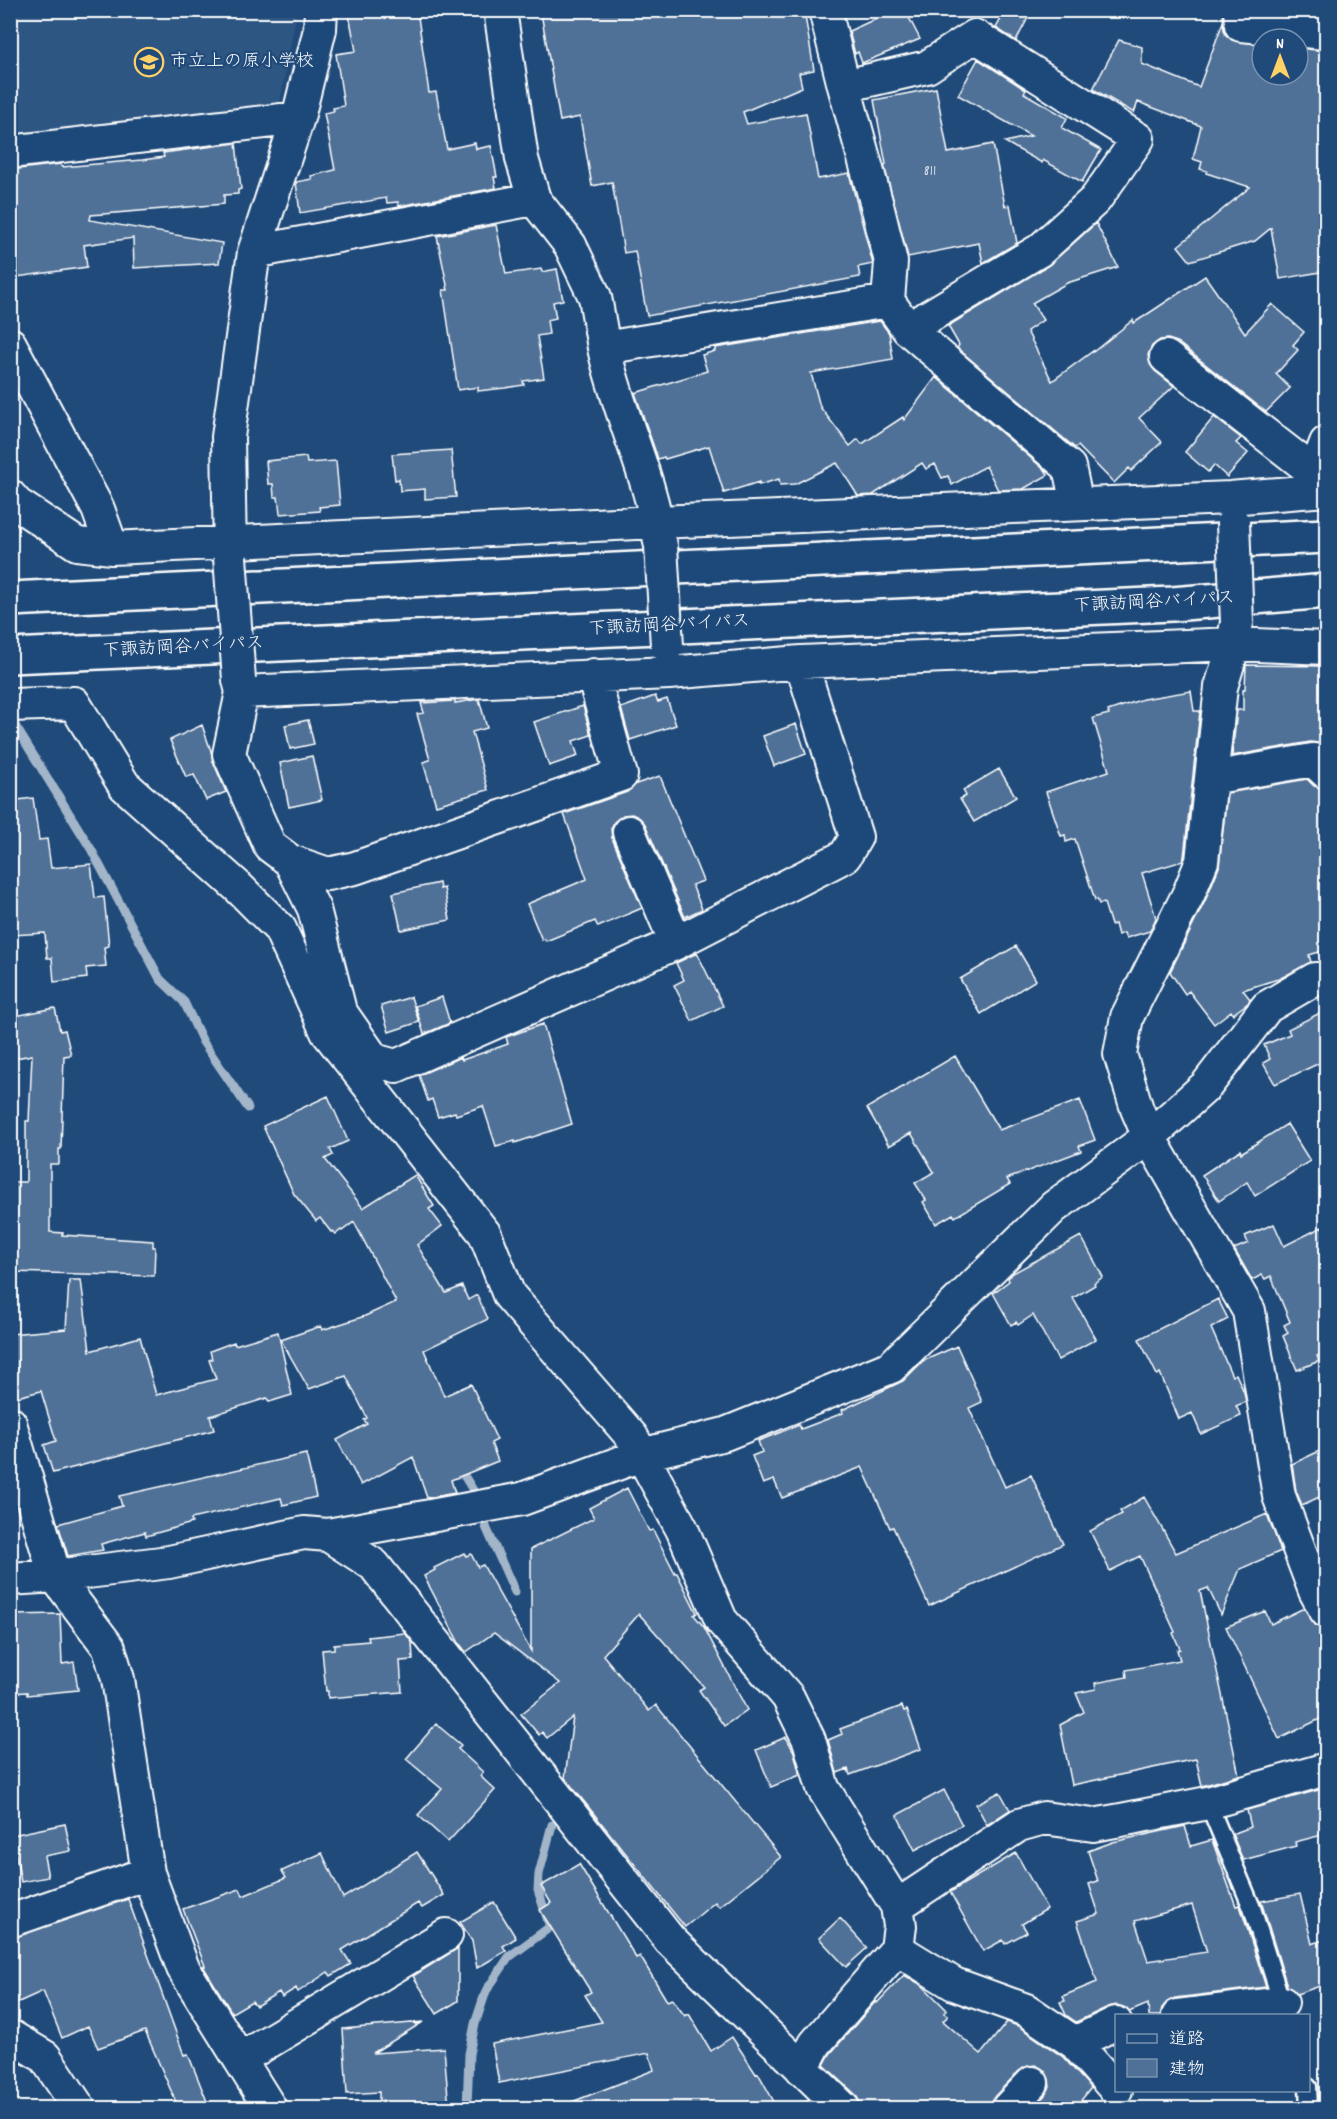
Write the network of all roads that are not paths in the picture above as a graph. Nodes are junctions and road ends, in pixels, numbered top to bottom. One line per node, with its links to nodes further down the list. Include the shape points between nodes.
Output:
1 (321, 10): 7 (street)
2 (500, 10): 9 (street, via 522,159)
3 (825, 10): 6 (street)
4 (1240, 10): 5 (street, via 1241,25)
5 (1326, 33)
6 (844, 86): 11 (street, via 891,262); 12 (street, via 927,67 975,36 1138,139 1095,200 1041,250)
7 (298, 118): 8 (street); 10 (street)
8 (10, 152)
9 (534, 199): 10 (street); 14 (street, via 570,244 595,297)
10 (254, 252): 24 (street, via 228,437)
11 (888, 301): 12 (street); 14 (street)
12 (908, 329): 19 (street, via 1069,467)
13 (10, 344): 23 (street, via 98,509)
14 (604, 348): 21 (street, via 610,377 651,494)
15 (1166, 357): 17 (street)
16 (1326, 444): 17 (street)
17 (1317, 485): 20 (street)
18 (10, 496): 23 (street, via 77,544)
19 (1077, 504): 20 (street); 21 (street)
20 (1231, 511): 27 (street, bridge)
21 (659, 534): 24 (street); 30 (street, bridge)
22 (1326, 536): 26 (highway)
23 (112, 548): 24 (street)
24 (229, 550): 33 (street, bridge)
25 (1326, 591): 29 (highway, 下諏訪岡谷バイパス, via 1172,604)
26 (10, 599)
27 (1235, 634): 28 (street); 31 (street); 36 (street, via 1221,687)
28 (1326, 648)
29 (10, 656)
30 (668, 659): 31 (street); 32 (street)
31 (801, 662): 39 (street, via 856,837 845,856)
32 (593, 675): 33 (street); 38 (street, via 621,775 355,868 328,874)
33 (240, 686): 38 (street, via 229,754 270,846)
34 (10, 705): 41 (street, via 74,703 124,786 280,928)
35 (1326, 772): 36 (street, via 1313,760)
36 (1211, 778): 42 (street, via 1202,861 1127,1017 1120,1054)
37 (629, 832): 39 (street)
38 (290, 861): 41 (street, via 314,909)
39 (676, 943): 41 (street, via 396,1066 374,1060)
40 (1326, 979): 42 (street, via 1315,979 1267,1007 1206,1086)
41 (334, 1022): 44 (street, via 485,1234 509,1295 632,1437)
42 (1149, 1137): 44 (street, via 1054,1207 891,1367 725,1434); 48 (street, via 1249,1311 1279,1496)
43 (10, 1423): 46 (street)
44 (641, 1455): 45 (street, via 522,1499); 52 (street, via 682,1529 721,1620 788,1697 809,1740 823,1788)
45 (328, 1535): 46 (street, via 304,1533 170,1562); 62 (street, via 374,1565 670,1940)
46 (55, 1576): 47 (street); 51 (street, via 109,1648 118,1679)
47 (10, 1579)
48 (1326, 1611)
49 (1326, 1769): 50 (street)
50 (1208, 1803): 52 (street, via 1092,1825 1044,1818 1019,1825); 56 (lane, via 1252,1908)
51 (148, 1873): 53 (street); 61 (street, via 183,1968)
52 (897, 1906): 55 (street)
53 (10, 1921)
54 (446, 1935): 61 (street)
55 (897, 1949): 60 (street, via 954,1984 1026,2010); 62 (street, via 815,2044)
56 (1284, 2009): 57 (street)
57 (1209, 2014)
58 (1115, 2023): 60 (street)
59 (10, 2036): 67 (street, via 45,2057)
60 (1075, 2043): 64 (street)
61 (240, 2059): 68 (street)
62 (802, 2069): 69 (street)
63 (1032, 2084): 70 (street)
64 (1115, 2088)
65 (1119, 2092): 71 (street)
66 (1308, 2092): 72 (lane)
67 (79, 2109)
68 (270, 2109)
69 (843, 2109)
70 (1008, 2109)
71 (1133, 2109)
72 (1309, 2109)

